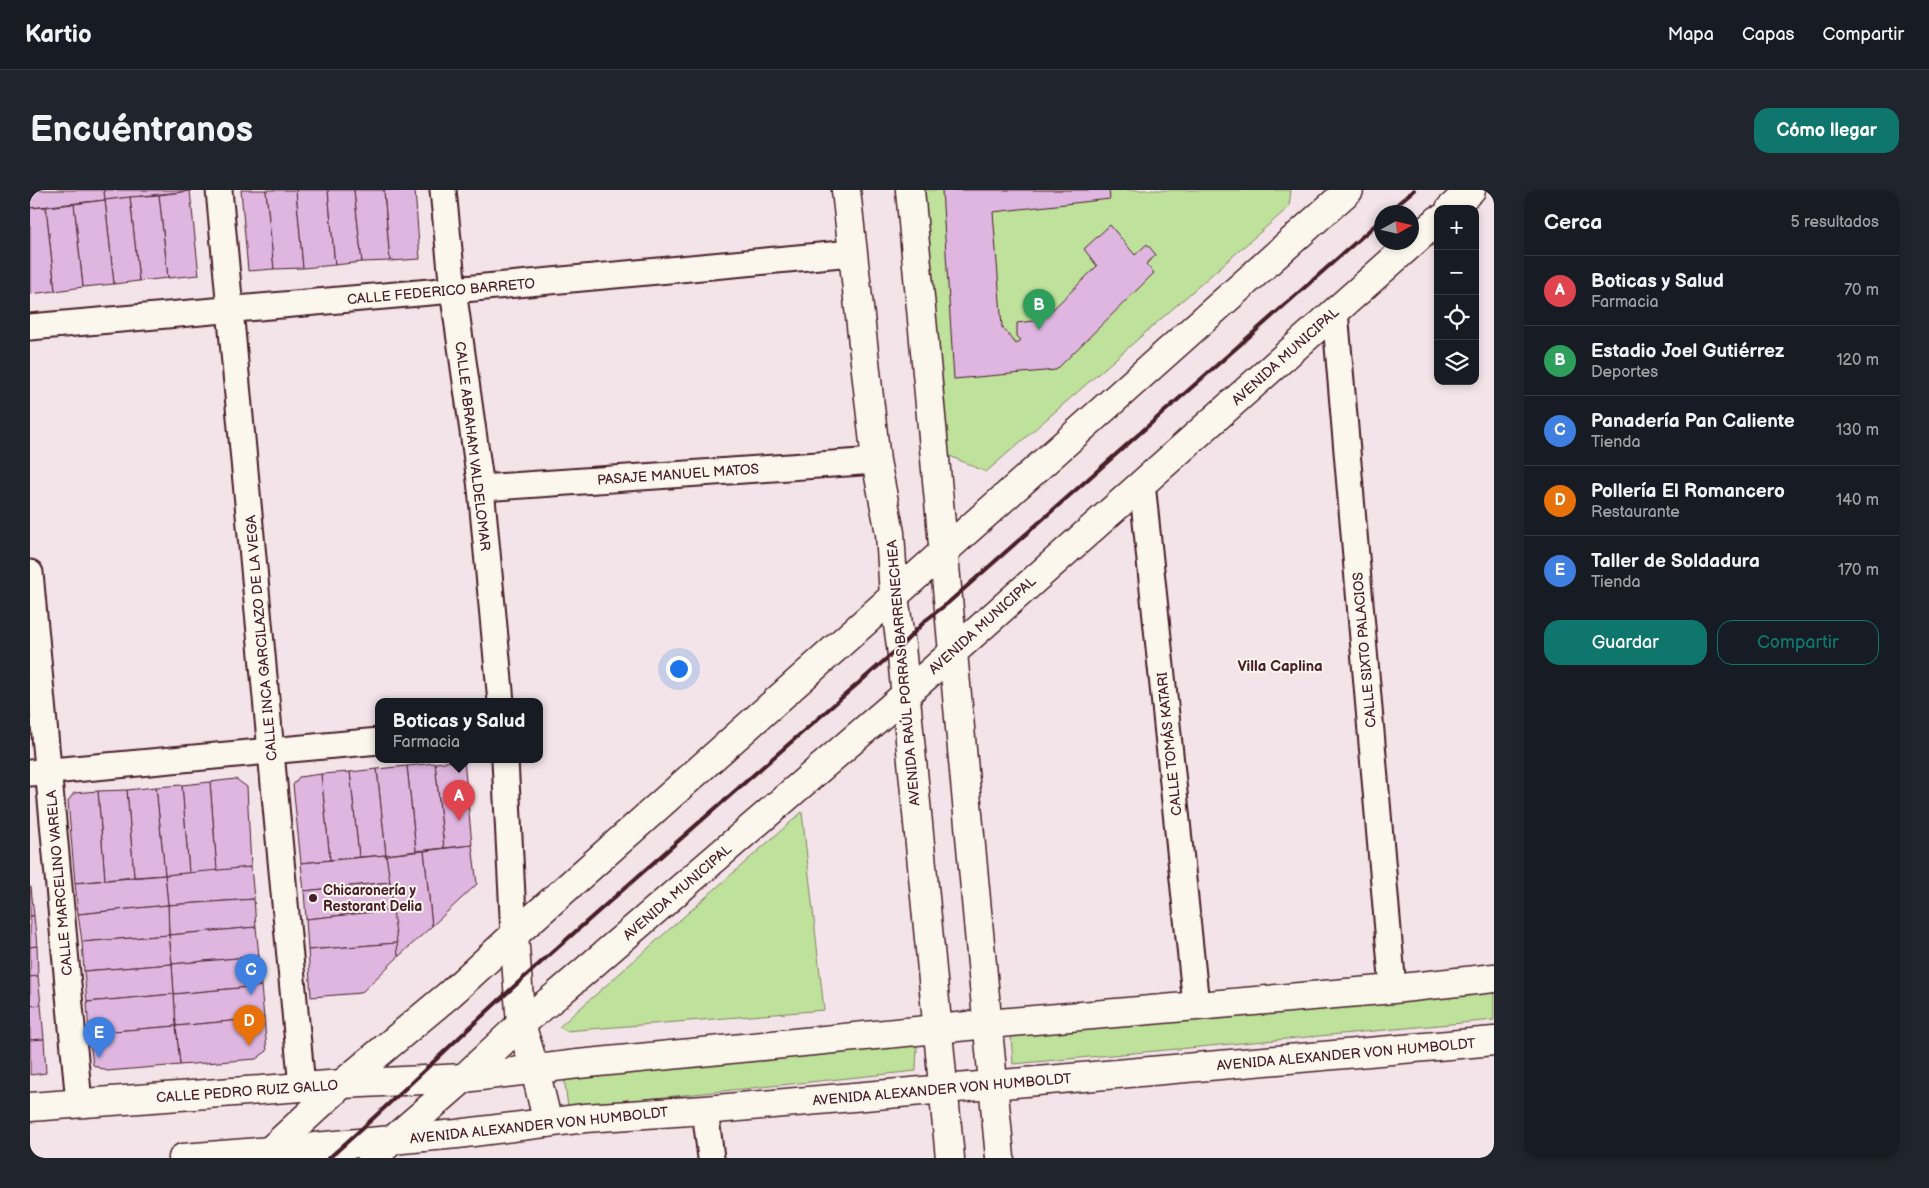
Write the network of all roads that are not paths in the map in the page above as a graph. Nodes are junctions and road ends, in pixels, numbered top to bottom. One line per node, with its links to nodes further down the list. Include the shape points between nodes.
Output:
1 (220, 190): 11 (street, CALLE INCA GARCILAZO DE LA VEGA)
2 (443, 190): 10 (street, CALLE ABRAHAM VALDELOMAR)
3 (846, 190): 9 (main road, AVENIDA RAÚL PORRAS BARRENECHEA)
4 (910, 190): 17 (main road)
5 (1350, 190): 17 (main road)
6 (1471, 190): 7 (main road)
7 (1454, 205)
8 (1434, 224): 12 (main road, AVENIDA MUNICIPAL)
9 (852, 253): 10 (street, CALLE FEDERICO BARRETO); 14 (main road, AVENIDA RAÚL PORRAS BARRENECHEA)
10 (453, 290): 11 (street, CALLE FEDERICO BARRETO); 16 (street, CALLE ABRAHAM VALDELOMAR)
11 (230, 310): 13 (street, CALLE FEDERICO BARRETO); 24 (street, CALLE INCA GARCILAZO DE LA VEGA)
12 (1335, 311): 15 (main road, AVENIDA MUNICIPAL); 29 (street, CALLE SIXTO PALACIOS)
13 (30, 327)
14 (876, 461): 16 (street, PASAJE MANUEL MATOS); 19 (main road, AVENIDA RAÚL PORRAS BARRENECHEA, via 890,533)
15 (1142, 483): 20 (main road, AVENIDA MUNICIPAL); 30 (street, CALLE TOMÁS KATARI)
16 (481, 488): 22 (street, CALLE ABRAHAM VALDELOMAR)
17 (944, 552): 19 (main road); 20 (main road)
18 (30, 573): 26 (street, CALLE MARCELINO VARELA)
19 (894, 596): 21 (main road, AVENIDA RAÚL PORRAS BARRENECHEA); 27 (main road)
20 (953, 652): 21 (main road, AVENIDA MUNICIPAL); 32 (main road)
21 (905, 695): 31 (main road, AVENIDA MUNICIPAL); 33 (main road, AVENIDA RAÚL PORRAS BARRENECHEA)
22 (501, 698)
23 (375, 741): 24 (street)
24 (272, 750): 26 (street); 39 (street, CALLE INCA GARCILAZO DE LA VEGA)
25 (505, 763): 27 (street)
26 (39, 772): 41 (street, CALLE MARCELINO VARELA)
27 (514, 935): 31 (main road); 37 (main road, via 451,993)
28 (1494, 978): 29 (main road)
29 (1393, 989): 30 (main road)
30 (1196, 1005): 32 (main road)
31 (521, 1024): 35 (main road); 36 (main road, AVENIDA MUNICIPAL)
32 (988, 1024): 33 (main road); 38 (main road)
33 (937, 1029): 35 (main road); 40 (main road, AVENIDA RAÚL PORRAS BARRENECHEA)
34 (1494, 1041): 38 (main road, AVENIDA ALEXANDER VON HUMBOLDT)
35 (535, 1070): 36 (main road); 44 (main road)
36 (464, 1078): 37 (main road, CALLE PEDRO RUIZ GALLO); 45 (main road, AVENIDA MUNICIPAL)
37 (342, 1084): 39 (main road, CALLE PEDRO RUIZ GALLO); 46 (main road)
38 (994, 1085): 40 (main road, AVENIDA ALEXANDER VON HUMBOLDT); 50 (main road)
39 (302, 1087): 41 (main road, CALLE PEDRO RUIZ GALLO)
40 (943, 1089): 43 (main road, AVENIDA ALEXANDER VON HUMBOLDT); 49 (main road, AVENIDA RAÚL PORRAS BARRENECHEA)
41 (79, 1103): 42 (main road, CALLE PEDRO RUIZ GALLO)
42 (30, 1106)
43 (705, 1110): 44 (main road, AVENIDA ALEXANDER VON HUMBOLDT); 48 (street)
44 (548, 1123): 45 (main road, AVENIDA ALEXANDER VON HUMBOLDT)
45 (381, 1149): 46 (main road)
46 (266, 1154): 47 (main road)
47 (183, 1158)
48 (711, 1158)
49 (950, 1158)
50 (1000, 1158)

